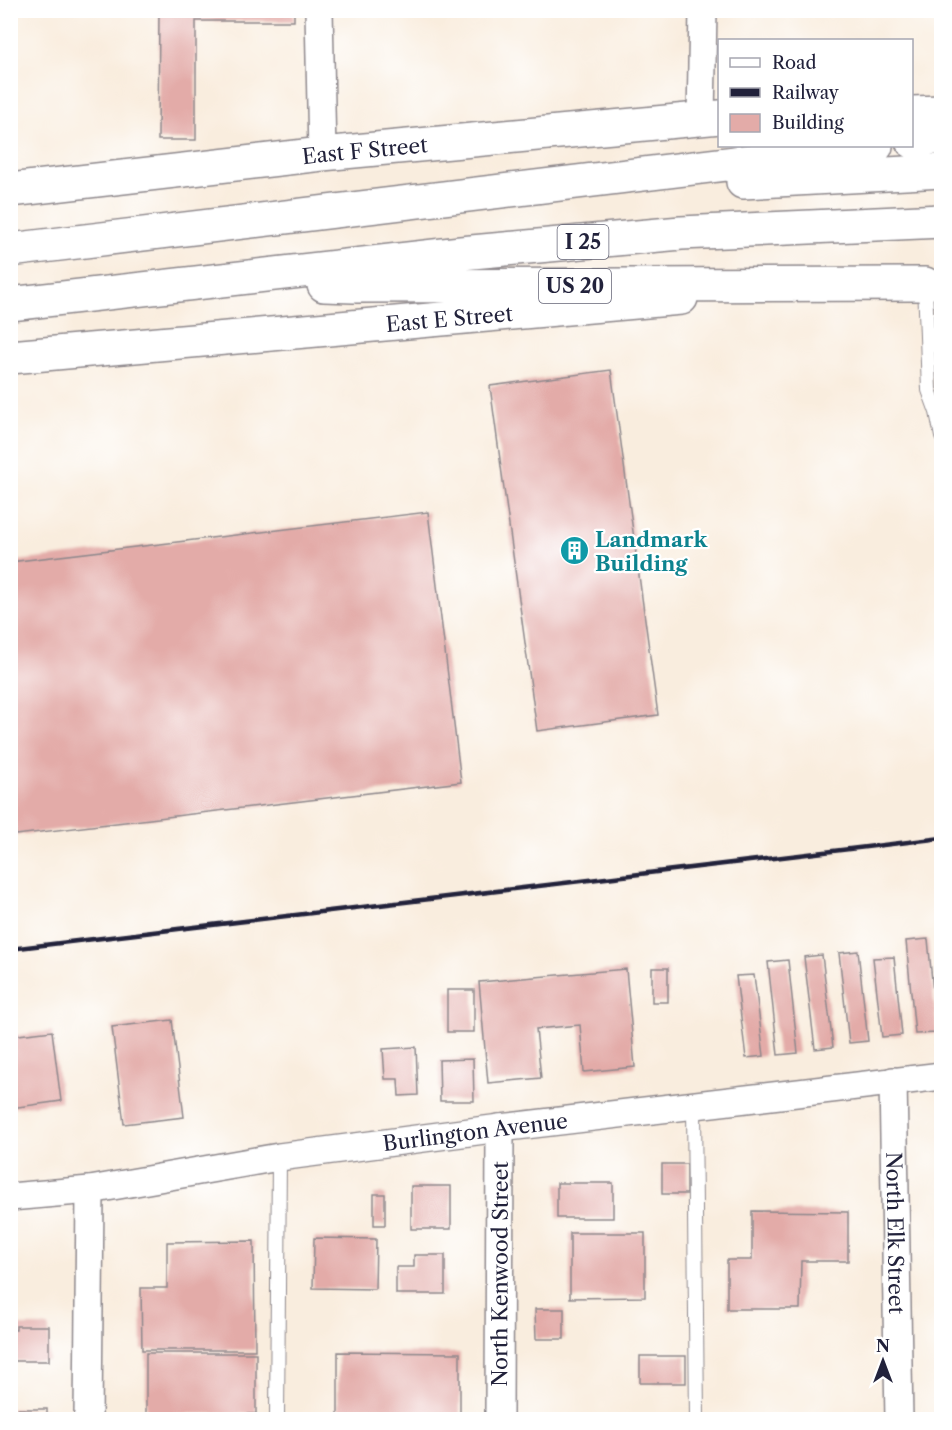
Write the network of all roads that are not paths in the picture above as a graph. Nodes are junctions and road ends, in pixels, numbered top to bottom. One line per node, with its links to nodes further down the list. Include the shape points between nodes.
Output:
1 (319, 10): 9 (street)
2 (703, 10): 5 (street)
3 (942, 112): 4 (main road)
4 (913, 113)
5 (710, 117): 9 (main road, East F Street)
6 (942, 137): 7 (main road)
7 (913, 141)
8 (868, 147): 12 (main road)
9 (322, 154): 11 (main road, East F Street)
10 (942, 171): 12 (main road)
11 (10, 190)
12 (427, 201): 14 (main road)
13 (942, 221): 15 (main road, I 25, via 681,233)
14 (10, 250)
15 (226, 279): 16 (main road, US 20, via 353,286); 17 (main road, I 25)
16 (925, 284): 18 (main road, East E Street, via 688,297); 19 (lane, via 929,390)
17 (10, 304)
18 (10, 357)
19 (939, 412): 20 (lane)
20 (942, 437)
21 (942, 1076): 22 (street, Burlington Avenue)
22 (893, 1081): 23 (street, Burlington Avenue); 32 (street, North Elk Street)
23 (694, 1105): 24 (street, Burlington Avenue); 31 (lane)
24 (500, 1128): 25 (street, Burlington Avenue); 30 (street, North Kenwood Street)
25 (279, 1157): 26 (street, Burlington Avenue); 29 (lane)
26 (90, 1190): 27 (street, Burlington Avenue); 28 (street)
27 (10, 1197)
28 (88, 1419)
29 (277, 1419)
30 (499, 1419)
31 (697, 1419)
32 (899, 1419)

